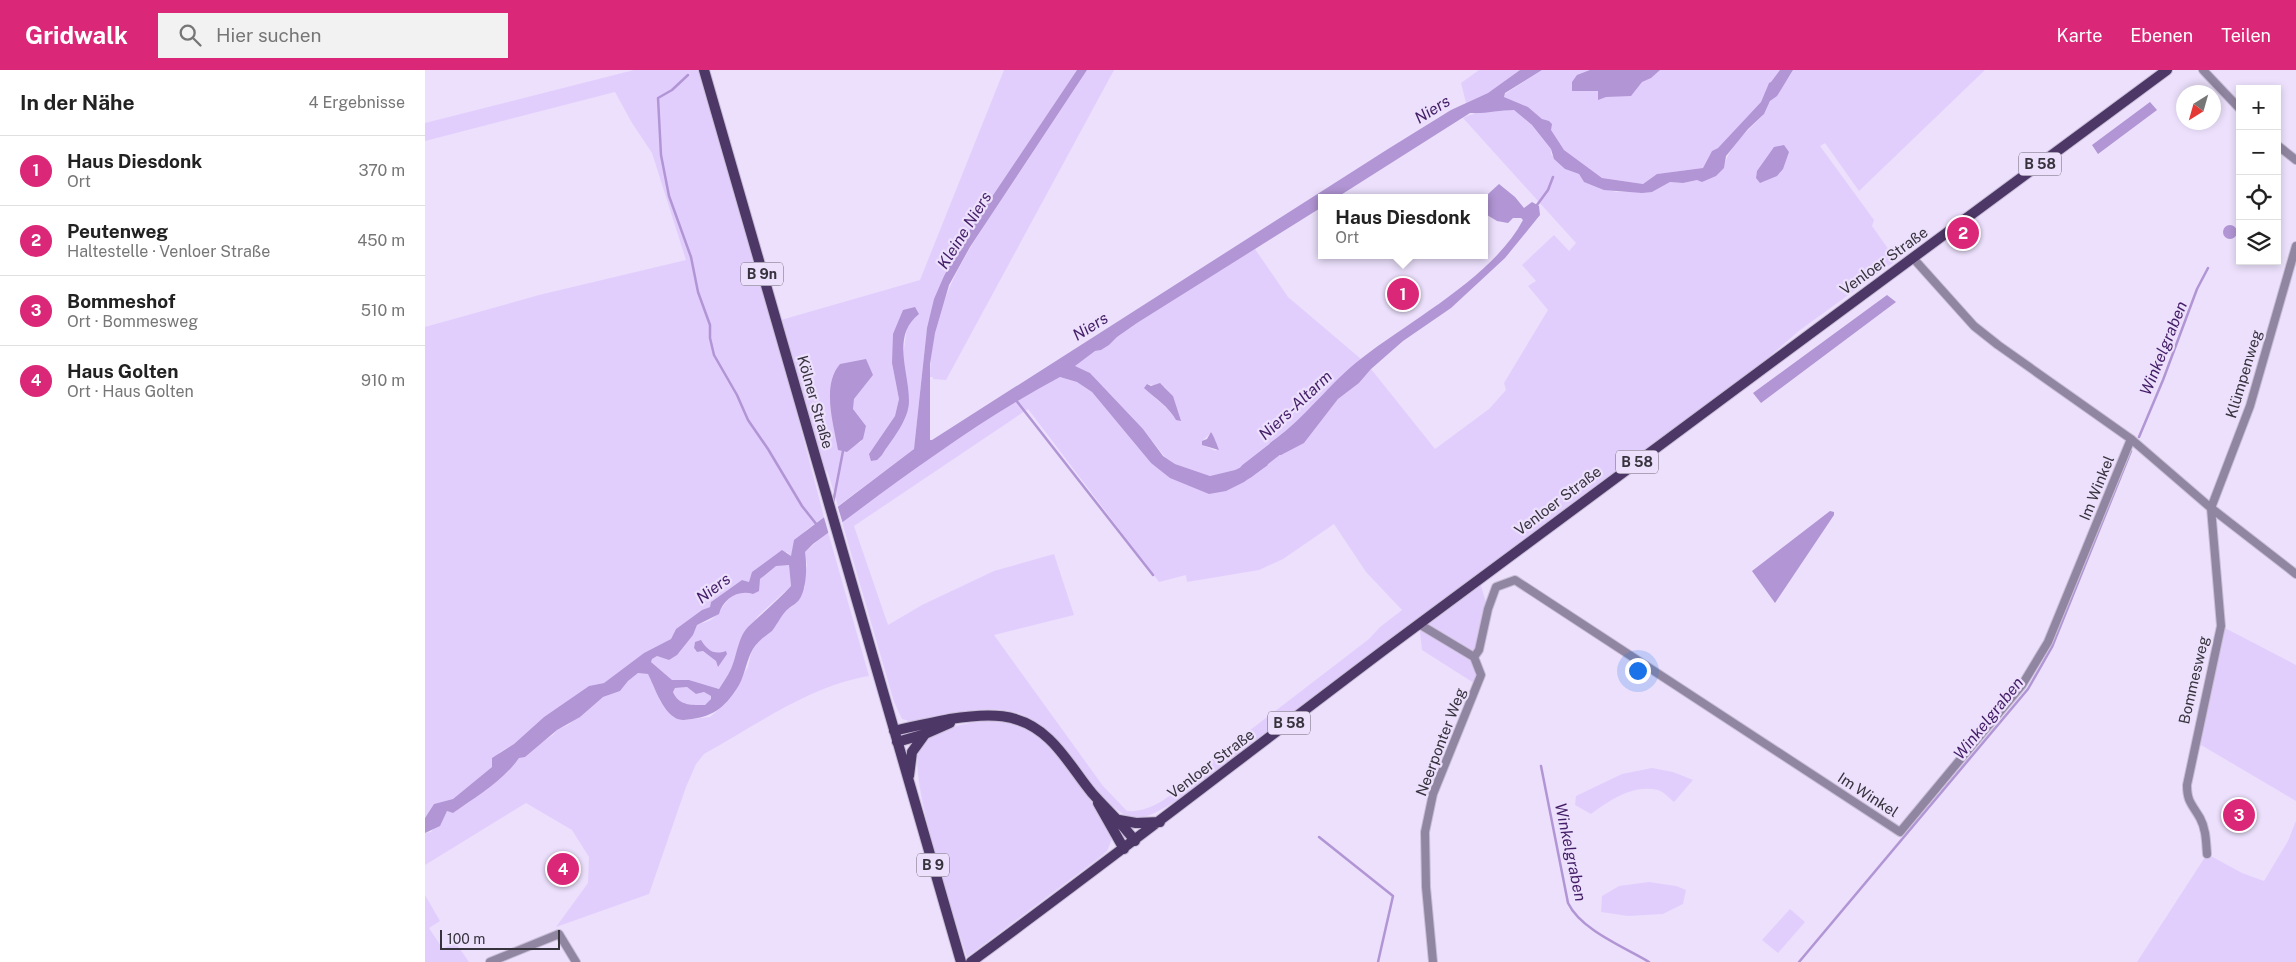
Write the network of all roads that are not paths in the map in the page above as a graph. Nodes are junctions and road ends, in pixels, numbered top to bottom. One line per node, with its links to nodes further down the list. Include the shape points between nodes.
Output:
1 (703, 70): 10 (main road, Kölner Straße / B 9n)
2 (2167, 70): 8 (main road, Venloer Straße / B 58)
3 (2203, 70): 4 (street)
4 (2236, 105)
5 (2281, 148): 6 (street)
6 (2296, 160)
7 (2296, 246): 11 (street, Klümpenweg, via 2250,406)
8 (1913, 258): 9 (street, via 1974,326); 13 (main road, Venloer Straße / B 58)
9 (2131, 439): 11 (street); 14 (street, Im Winkel, via 2048,642 2022,685 1899,832 1515,580 1496,587 1479,650)
10 (821, 479): 16 (main road, Kölner Straße / B 9)
11 (2211, 508): 12 (street); 25 (street, Bommesweg, via 2221,626 2187,785 2188,800 2205,832)
12 (2296, 574)
13 (1419, 624): 14 (street); 22 (main road, Venloer Straße / B 58)
14 (1474, 657): 30 (street, Neerponter Weg, via 1481,675 1433,794 1425,832)
15 (967, 716): 16 (main road); 17 (main road); 20 (main road, via 993,714 1030,724 1051,740)
16 (894, 731): 18 (main road, Kölner Straße / B 9)
17 (925, 734): 18 (main road); 19 (main road, via 912,752)
18 (897, 742): 19 (main road, B 9)
19 (909, 782): 28 (main road, B 9)
20 (1093, 794): 21 (main road); 24 (main road)
21 (1119, 820): 22 (main road); 23 (main road)
22 (1160, 822): 23 (main road, Venloer Straße / B 58)
23 (1135, 841): 24 (main road, Venloer Straße / B 58)
24 (1124, 849): 29 (main road, Venloer Straße / B 58)
25 (2207, 854)
26 (490, 962): 27 (street, via 559,934)
27 (576, 962)
28 (961, 962)
29 (971, 962)
30 (1433, 962)

